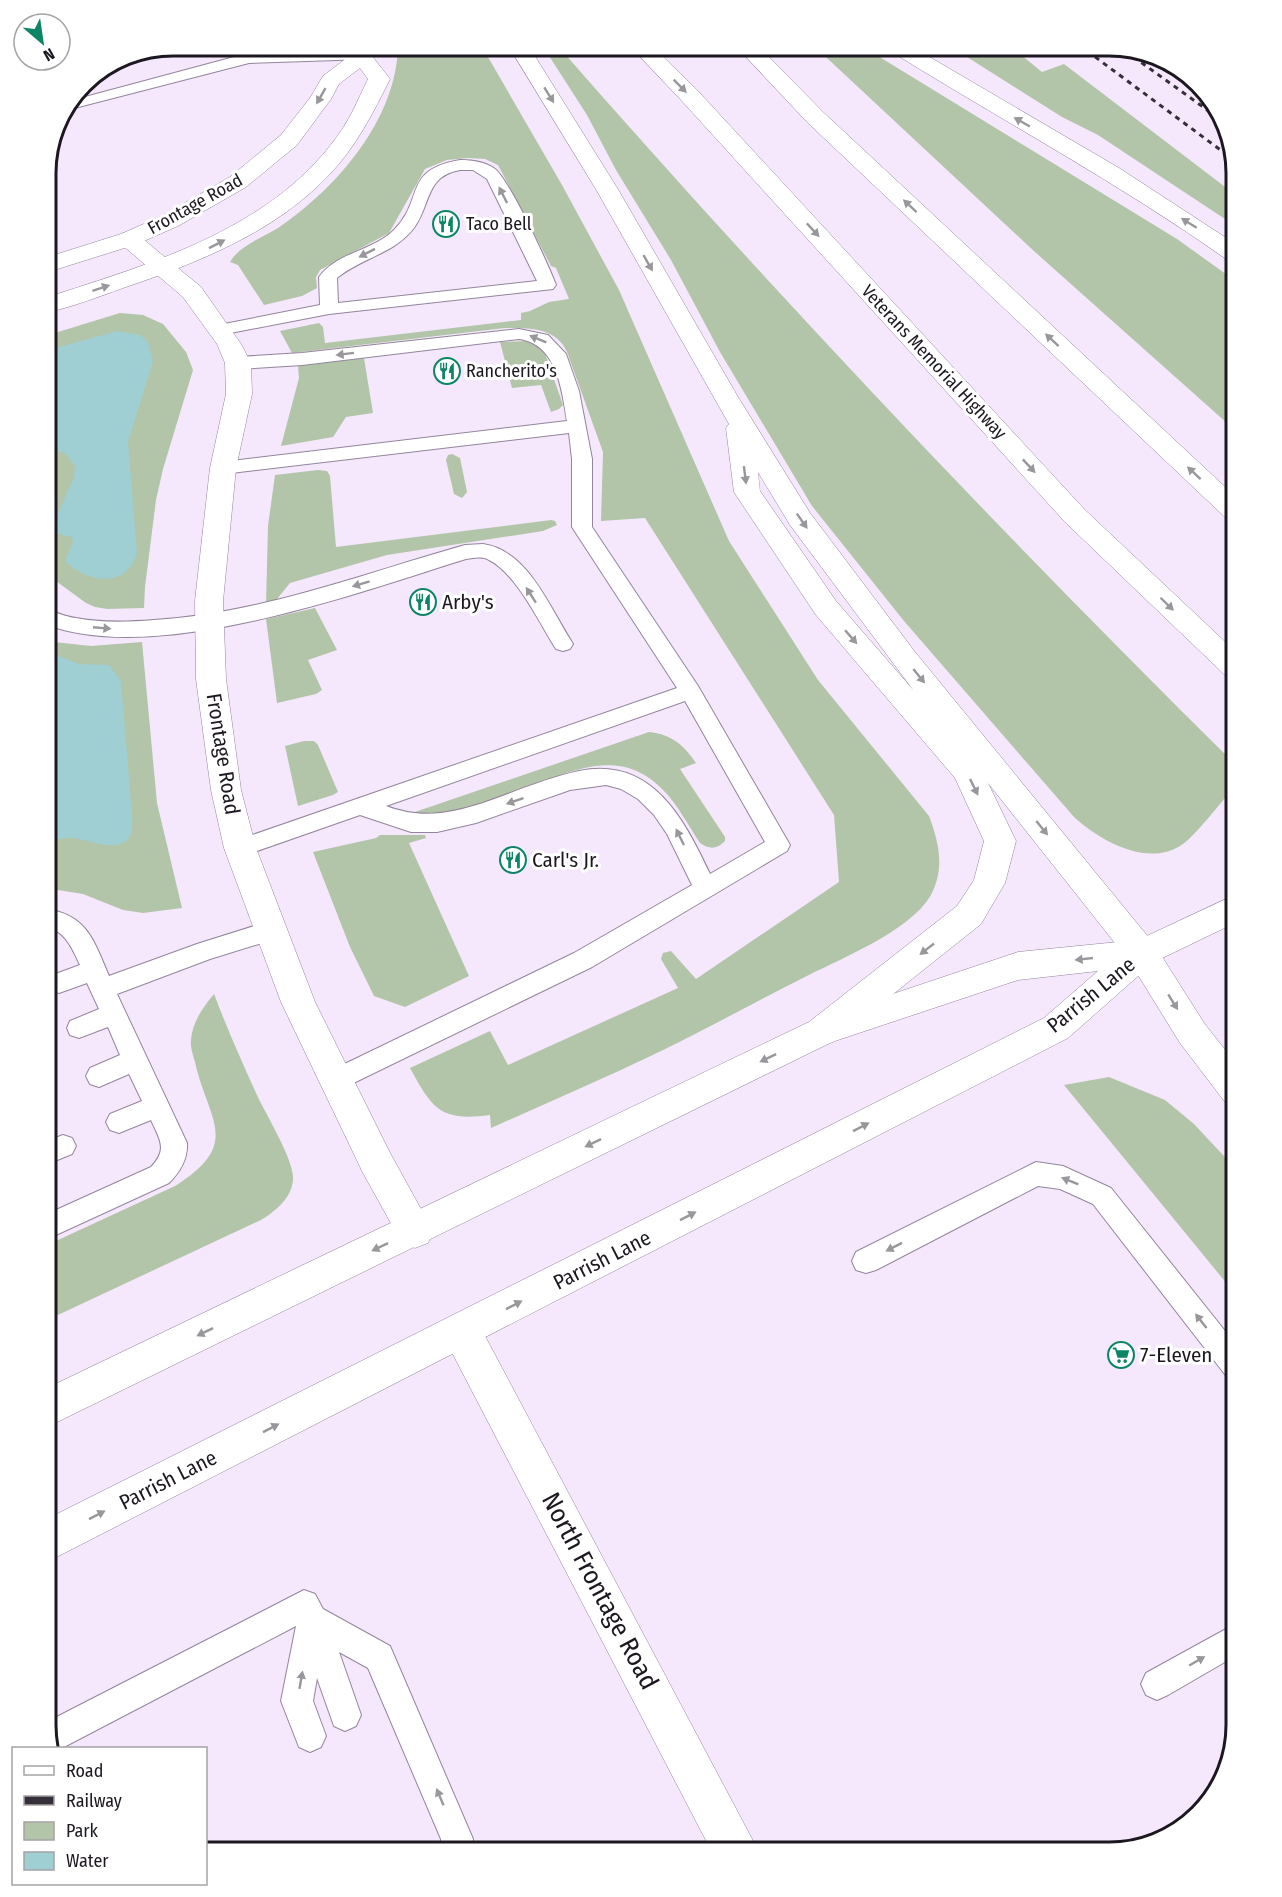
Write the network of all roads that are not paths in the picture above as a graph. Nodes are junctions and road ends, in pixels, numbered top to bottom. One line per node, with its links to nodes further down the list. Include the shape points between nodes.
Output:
1 (230, 56): 9 (lane)
2 (281, 56): 9 (lane)
3 (356, 56): 11 (main road, Frontage Road, one-way to 11, via 330,80 305,120 266,161 207,202)
4 (365, 56): 14 (main road, Frontage Road, one-way to 4, via 235,235 289,199 320,172 353,130 379,79)
5 (525, 56): 19 (main road, one-way to 19)
6 (650, 56): 26 (main road, Veterans Memorial Highway, one-way to 26, via 1075,516)
7 (756, 56): 22 (main road, one-way to 7, via 815,117)
8 (913, 56): 12 (main road, one-way to 8, via 1122,180)
9 (235, 62): 10 (lane)
10 (78, 104)
11 (129, 239): 13 (main road); 14 (main road, Frontage Road)
12 (1226, 248)
13 (56, 262)
14 (164, 267): 15 (main road, one-way to 14); 17 (main road, Frontage Road, via 192,292)
15 (56, 302)
16 (329, 309): 16 (lane, one-way to 16, via 547,285 494,177 477,166 455,165 428,180 399,236 328,277); 17 (lane)
17 (220, 330): 18 (main road, Frontage Road)
18 (238, 363): 20 (lane, one-way to 18, via 557,355 534,335); 21 (main road, Frontage Road, via 239,394)
19 (738, 417): 34 (main road, one-way to 34, via 800,519 906,659); 39 (main road, one-way to 39, via 747,492 826,608 967,772 1000,841 989,883 969,915)
20 (577, 426): 21 (lane); 27 (lane, via 582,459 582,527)
21 (223, 468): 24 (main road, Frontage Road)
22 (1226, 503)
23 (56, 620): 24 (lane, one-way to 24, via 72,626 113,629)
24 (209, 621): 25 (lane, one-way to 24, via 515,571 495,553 481,550 295,604); 29 (main road, Frontage Road, via 218,736)
25 (563, 644)
26 (1226, 660)
27 (690, 691): 28 (lane); 30 (lane, via 779,845)
28 (361, 806): 29 (lane); 30 (lane, one-way to 28, via 665,812 647,793 617,778 583,778 444,823 416,824)
29 (240, 848): 33 (main road, Frontage Road)
30 (706, 890): 43 (lane, via 583,960)
31 (1226, 912): 34 (main road, Parrish Lane)
32 (56, 920): 35 (lane, via 76,934)
33 (270, 931): 35 (lane); 43 (main road, Frontage Road)
34 (1142, 953): 39 (main road, Parrish Lane, one-way to 39, via 1018,966); 42 (main road, one-way to 42, via 1192,1033); 49 (main road, Parrish Lane, one-way to 34, via 1056,1028)
35 (98, 979): 36 (lane); 37 (lane)
36 (59, 983)
37 (114, 1014): 38 (lane); 40 (lane)
38 (79, 1028)
39 (821, 1032): 47 (main road, Parrish Lane, one-way to 47)
40 (136, 1060): 41 (lane); 44 (lane)
41 (99, 1076)
42 (1226, 1077)
43 (334, 1081): 47 (main road, Frontage Road)
44 (157, 1106): 45 (lane); 46 (lane, via 174,1143 171,1164 145,1183)
45 (119, 1122)
46 (56, 1223)
47 (415, 1231): 51 (main road, Parrish Lane, one-way to 51)
48 (866, 1261): 50 (lane, one-way to 48, via 1102,1196 1063,1178 1036,1174)
49 (462, 1332): 52 (main road, Parrish Lane, one-way to 49); 60 (main road, North Frontage Road)
50 (1226, 1354)
51 (56, 1404)
52 (56, 1536)
53 (308, 1612): 56 (lane); 57 (lane); 58 (lane, one-way to 53, via 297,1701); 59 (lane, one-way to 53, via 379,1657)
54 (1226, 1644): 55 (lane, one-way to 54)
55 (1157, 1684)
56 (345, 1714)
57 (57, 1734)
58 (310, 1736)
59 (458, 1841)
60 (731, 1842)

